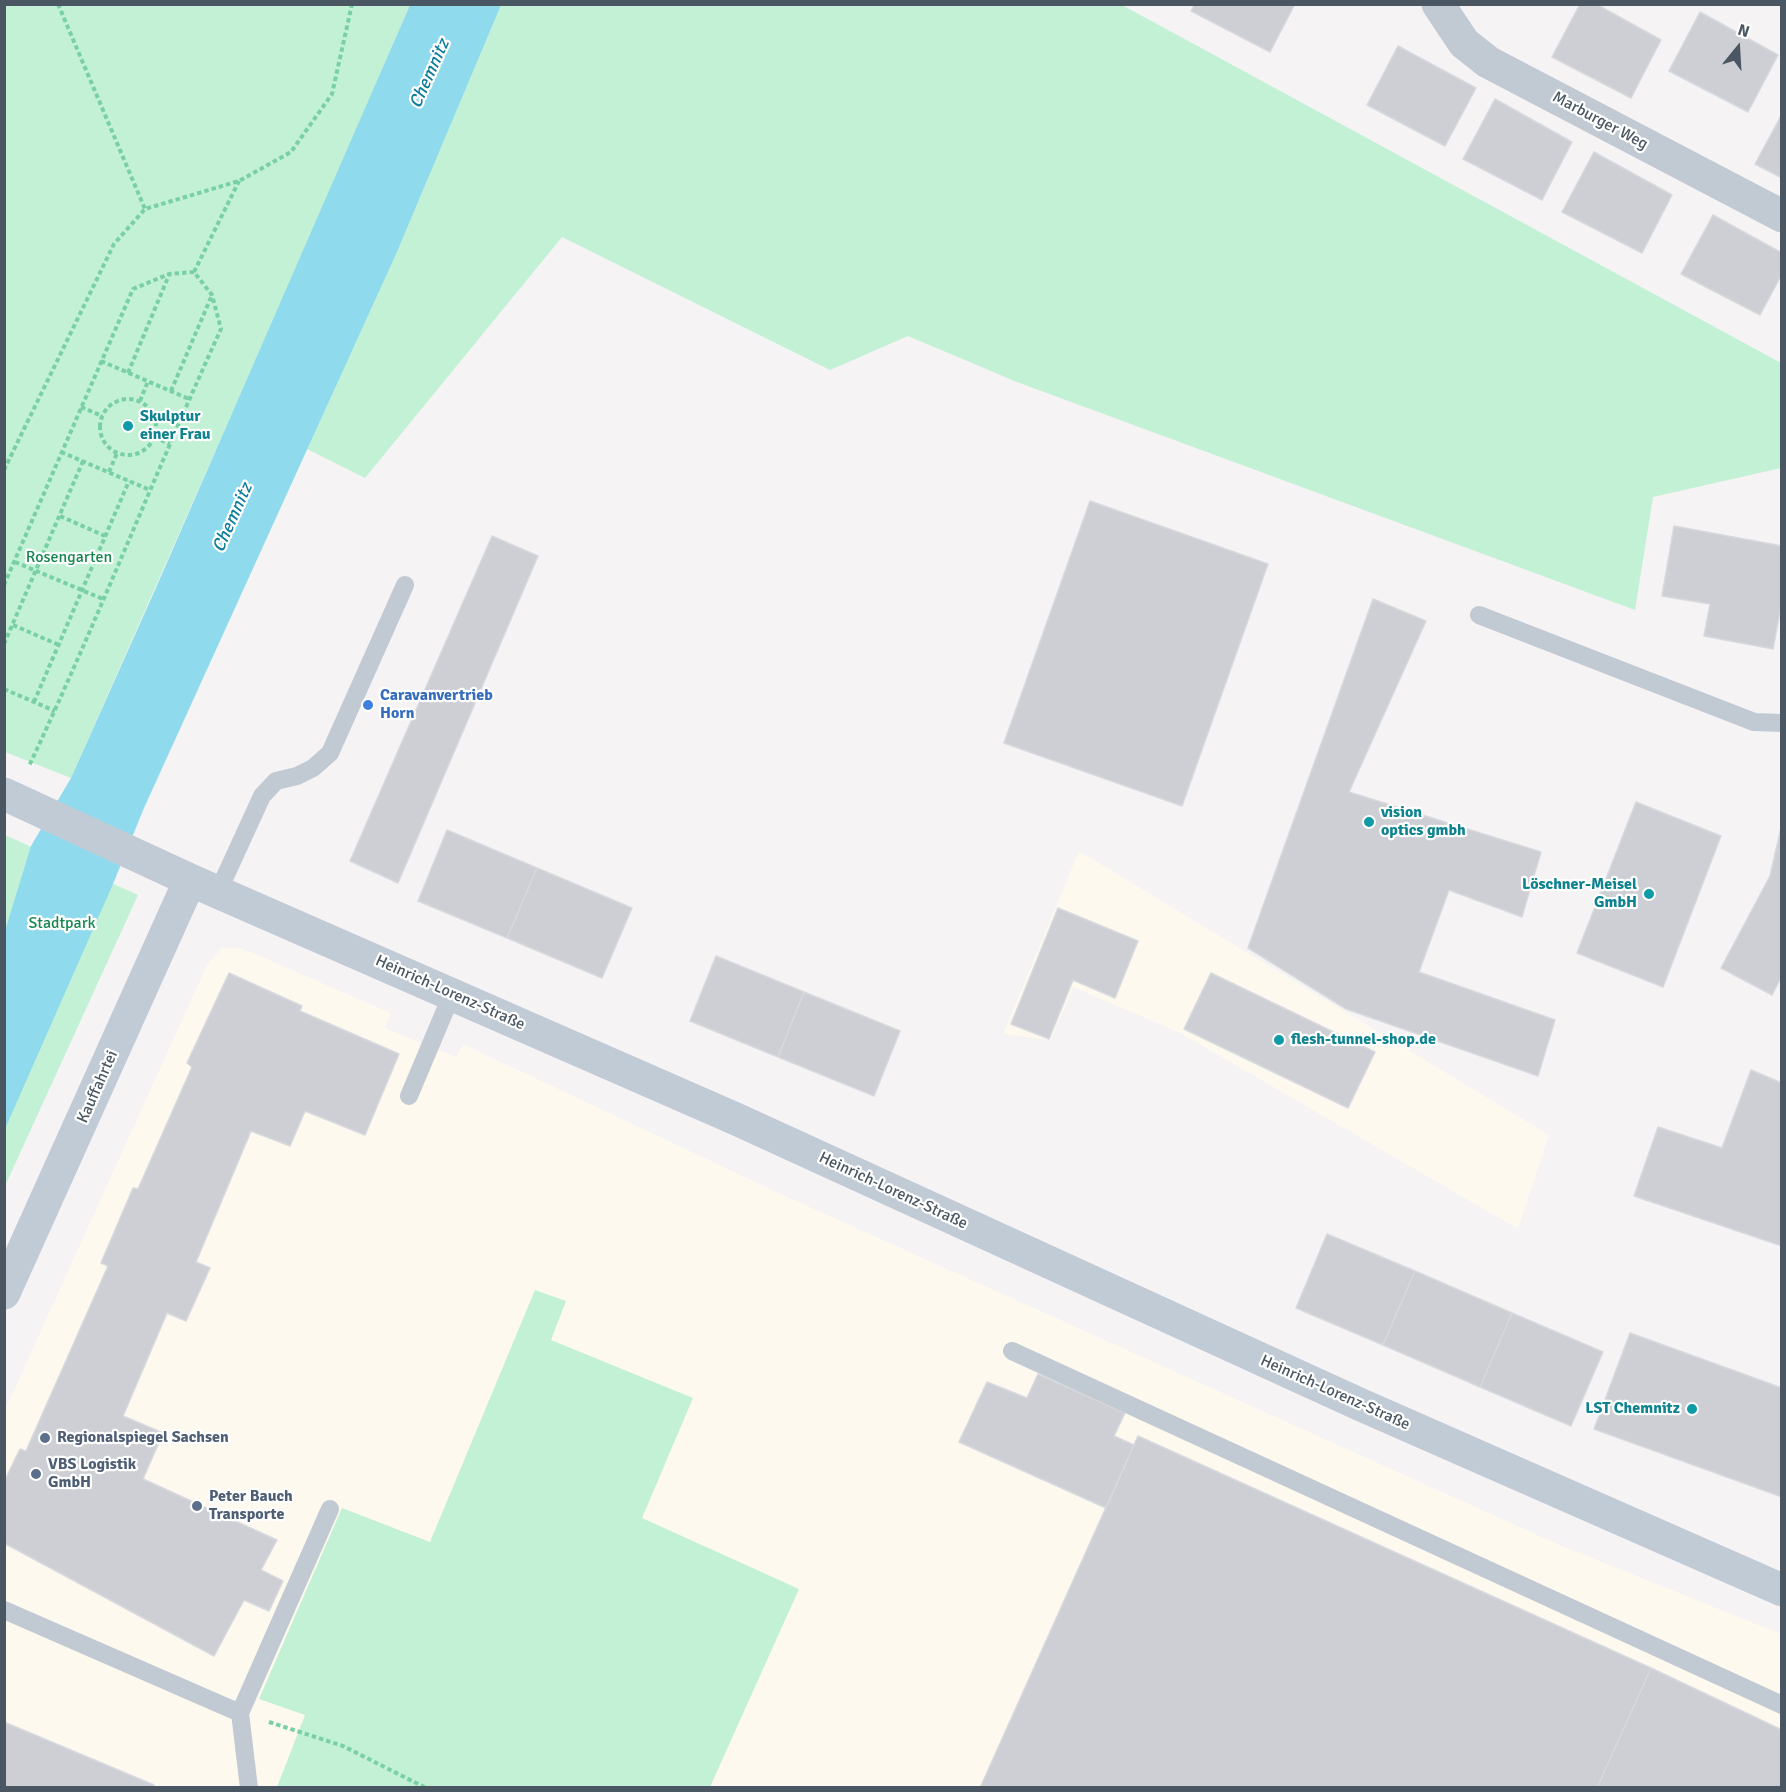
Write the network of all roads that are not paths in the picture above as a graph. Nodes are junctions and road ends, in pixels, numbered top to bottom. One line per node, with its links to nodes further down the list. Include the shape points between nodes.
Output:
1 (1438, 4): 2 (street, Marburger Weg, via 1464,43 1488,62)
2 (1782, 216)
3 (405, 585): 7 (lane, via 330,753 313,768 276,781 262,796)
4 (1479, 615): 5 (lane, via 1754,722)
5 (1782, 723)
6 (4, 794): 7 (street, Heinrich-Lorenz-Straße)
7 (204, 886): 8 (street, Heinrich-Lorenz-Straße); 10 (street, Kauffahrtei)
8 (452, 994): 9 (lane); 13 (street, Heinrich-Lorenz-Straße, via 736,1119 1342,1397)
9 (409, 1096)
10 (4, 1293)
11 (1012, 1351): 15 (lane)
12 (330, 1509): 16 (lane)
13 (1782, 1590)
14 (4, 1610): 16 (lane)
15 (1781, 1702)
16 (240, 1713): 17 (lane)
17 (249, 1788)

